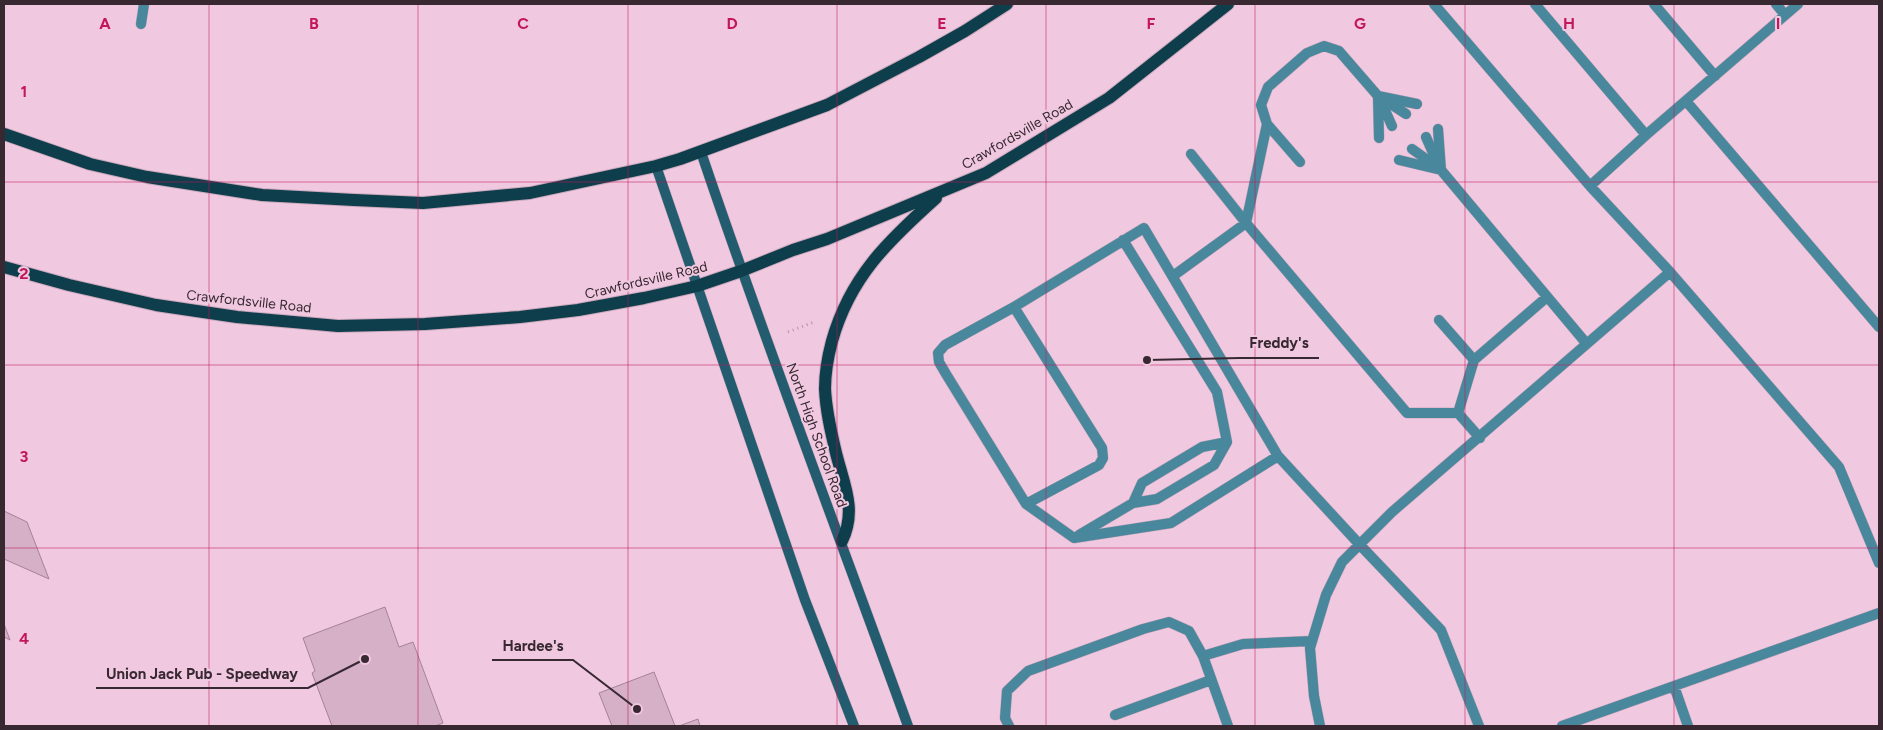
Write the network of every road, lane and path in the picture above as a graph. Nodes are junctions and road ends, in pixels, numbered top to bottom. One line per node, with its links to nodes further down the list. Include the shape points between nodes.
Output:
1 (144, 4): 10 (lane)
2 (1007, 4): 24 (main road, via 965,31 851,93)
3 (1228, 4): 31 (main road, Crawfordsville Road, via 1109,98 986,173)
4 (1434, 4): 30 (lane)
5 (1535, 4): 20 (lane)
6 (1654, 4): 11 (lane)
7 (1776, 4): 9 (lane)
8 (1798, 4): 9 (lane)
9 (1785, 15): 11 (lane)
10 (141, 24)
11 (1715, 76): 13 (lane)
12 (1378, 96): 14 (lane); 15 (lane); 16 (lane, via 1339,51 1324,46 1307,53 1268,88 1261,105); 17 (lane); 22 (lane)
13 (1686, 101): 20 (lane); 43 (lane)
14 (1417, 104)
15 (1406, 114)
16 (1267, 124): 27 (lane); 32 (lane)
17 (1392, 126)
18 (1438, 129): 29 (lane)
19 (4, 134): 28 (main road, via 90,164 147,177 262,195 354,200 423,203 530,193)
20 (1646, 135): 30 (lane)
21 (1426, 136): 29 (lane)
22 (1379, 138)
23 (1412, 150): 29 (lane)
24 (701, 152): 28 (main road); 35 (street, North High School Road)
25 (1191, 154): 32 (lane)
26 (1399, 160): 29 (lane)
27 (1300, 162)
28 (656, 166): 38 (street)
29 (1441, 170): 39 (lane)
30 (1590, 186): 36 (lane)
31 (943, 191): 35 (main road, Crawfordsville Road); 54 (main road, via 889,242 868,267 850,293 837,322 828,355 825,388 830,424 850,506 848,528)
32 (1246, 223): 37 (lane); 47 (lane, via 1407,413)
33 (1123, 240): 37 (lane, via 1144,228); 40 (lane); 49 (lane, via 1217,392)
34 (4, 267): 38 (main road, Crawfordsville Road, via 156,306 338,326 520,318)
35 (741, 271): 38 (main road, Crawfordsville Road); 54 (street, North High School Road)
36 (1670, 272): 45 (lane); 56 (lane, via 1839,467)
37 (1173, 276): 50 (lane)
38 (697, 286): 63 (street, via 805,600)
39 (1547, 297): 45 (lane); 46 (lane)
40 (1014, 307): 52 (lane, via 945,345 938,353 939,362); 52 (lane, via 1102,448 1103,458 1099,465)
41 (1439, 320): 46 (lane)
42 (819, 321): 44 (path)
43 (1879, 326)
44 (788, 332)
45 (1586, 344): 48 (lane)
46 (1474, 360): 47 (lane)
47 (1458, 413): 48 (lane)
48 (1480, 438): 55 (lane, via 1392,512)
49 (1227, 442): 51 (lane, via 1202,447 1142,483); 51 (lane, via 1214,465 1157,500)
50 (1278, 456): 53 (lane, via 1170,523); 55 (lane)
51 (1133, 503): 53 (lane)
52 (1026, 504): 53 (lane)
53 (1074, 538)
54 (842, 541): 64 (street, North High School Road)
55 (1360, 545): 58 (lane, via 1342,562 1326,595); 68 (lane, via 1441,630)
56 (1879, 563)
57 (1879, 613): 61 (lane)
58 (1312, 641): 59 (lane, via 1243,644); 67 (lane, via 1314,696)
59 (1203, 656): 60 (lane); 65 (lane, via 1189,631 1169,622 1143,629 1028,671 1007,691 1005,718)
60 (1211, 680): 62 (lane); 66 (lane)
61 (1674, 686): 69 (lane); 70 (lane)
62 (1115, 715)
63 (854, 726)
64 (908, 726)
65 (1009, 726)
66 (1228, 726)
67 (1320, 726)
68 (1479, 726)
69 (1562, 726)
70 (1688, 726)

